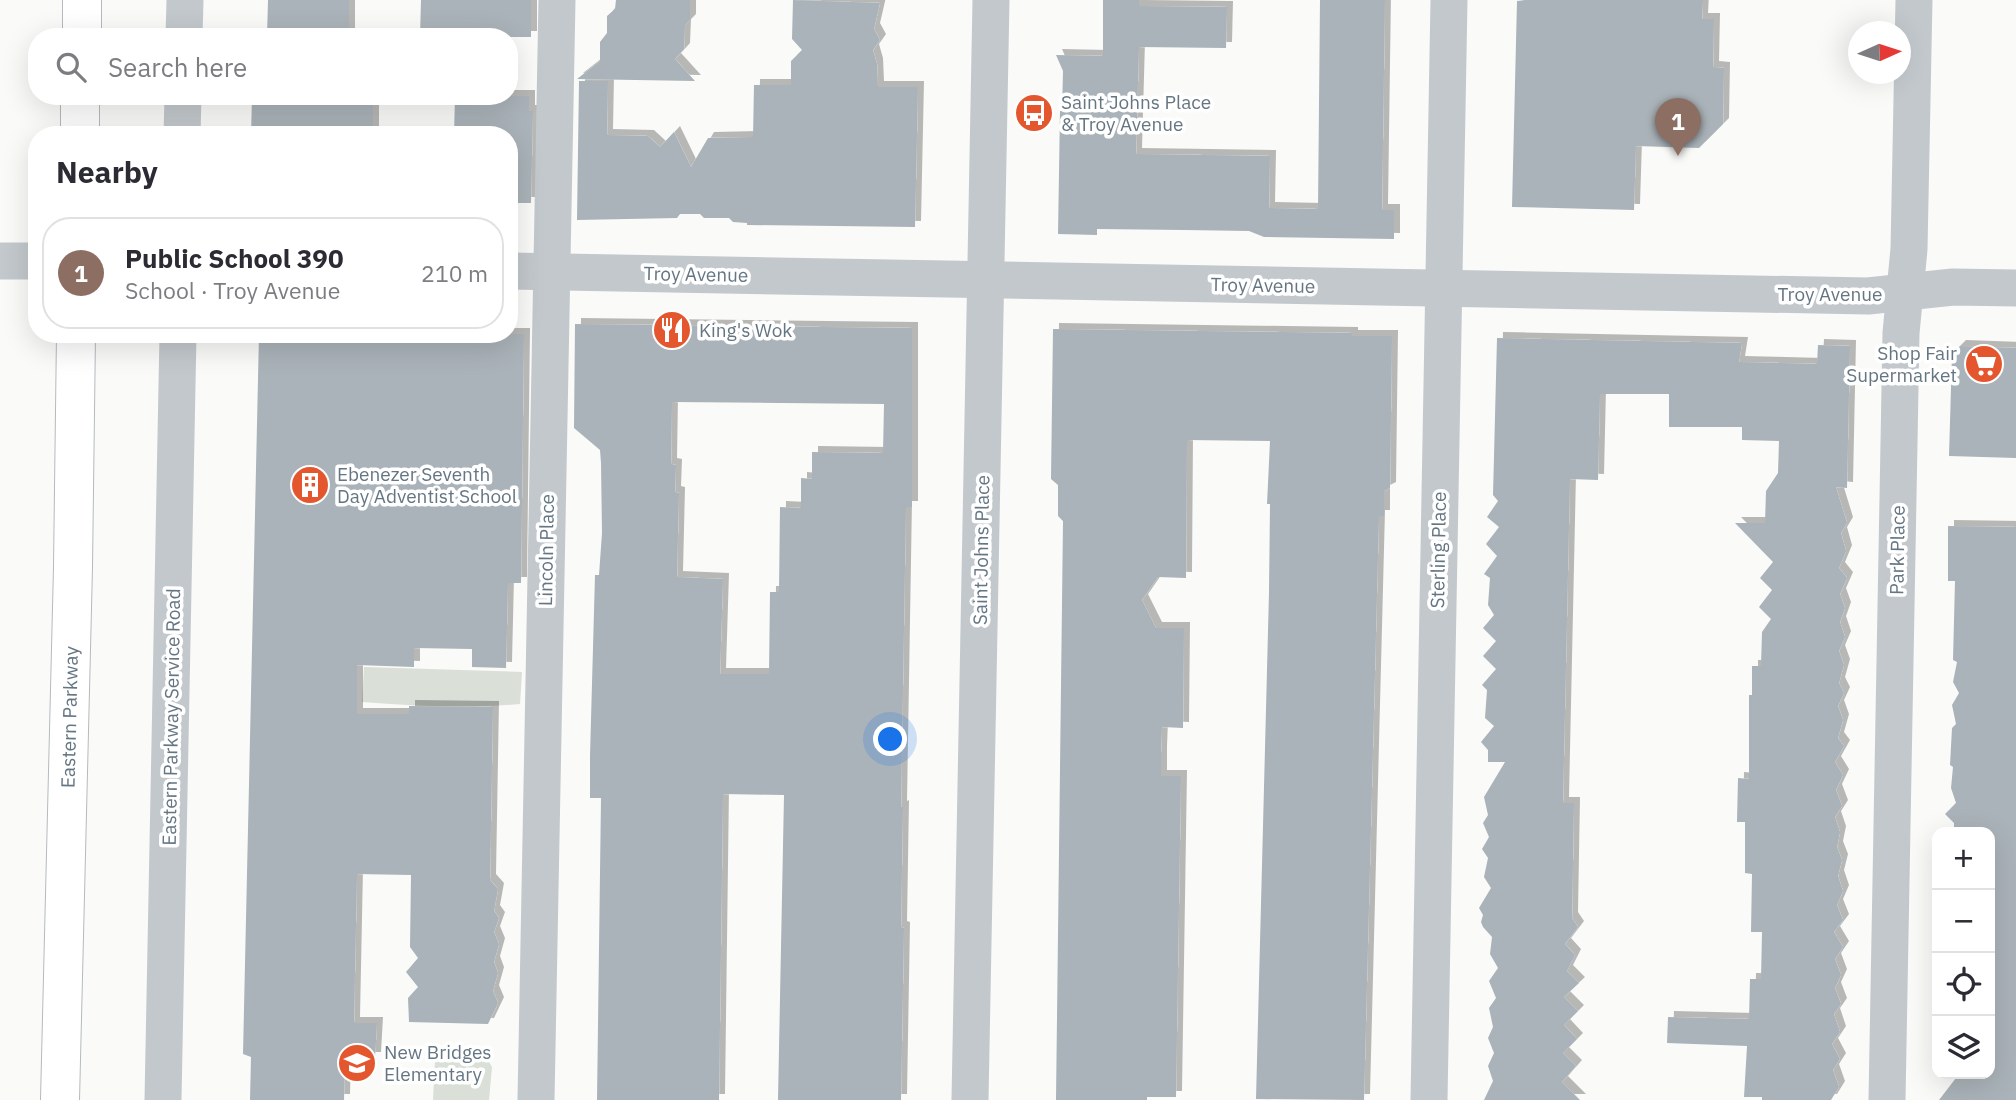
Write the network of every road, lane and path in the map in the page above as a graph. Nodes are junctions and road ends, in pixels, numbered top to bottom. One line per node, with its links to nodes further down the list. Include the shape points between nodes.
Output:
1 (82, 0): 7 (main road)
2 (185, 0): 8 (street)
3 (557, 0): 16 (street, Lincoln Place)
4 (991, 0): 17 (street, Saint Johns Place)
5 (1449, 0): 18 (street, Sterling Place)
6 (1914, 0): 20 (street, Park Place)
7 (82, 28)
8 (184, 28)
9 (80, 105): 11 (main road)
10 (183, 105): 12 (street)
11 (80, 126)
12 (183, 126)
13 (0, 261): 14 (street)
14 (28, 261)
15 (518, 271): 16 (street, Troy Avenue)
16 (551, 271): 17 (street, Troy Avenue); 25 (street, Lincoln Place)
17 (986, 279): 18 (street, Troy Avenue); 26 (street, Saint Johns Place)
18 (1443, 288): 20 (street, Troy Avenue, via 1868,296); 27 (street, Sterling Place)
19 (2016, 288): 20 (street, Troy Avenue, via 1953,286)
20 (1905, 292): 28 (street, Park Place)
21 (76, 343): 23 (main road, Eastern Parkway)
22 (178, 343): 24 (street, Eastern Parkway Service Road)
23 (61, 1100)
24 (163, 1100)
25 (536, 1100)
26 (970, 1100)
27 (1429, 1100)
28 (1887, 1100)

